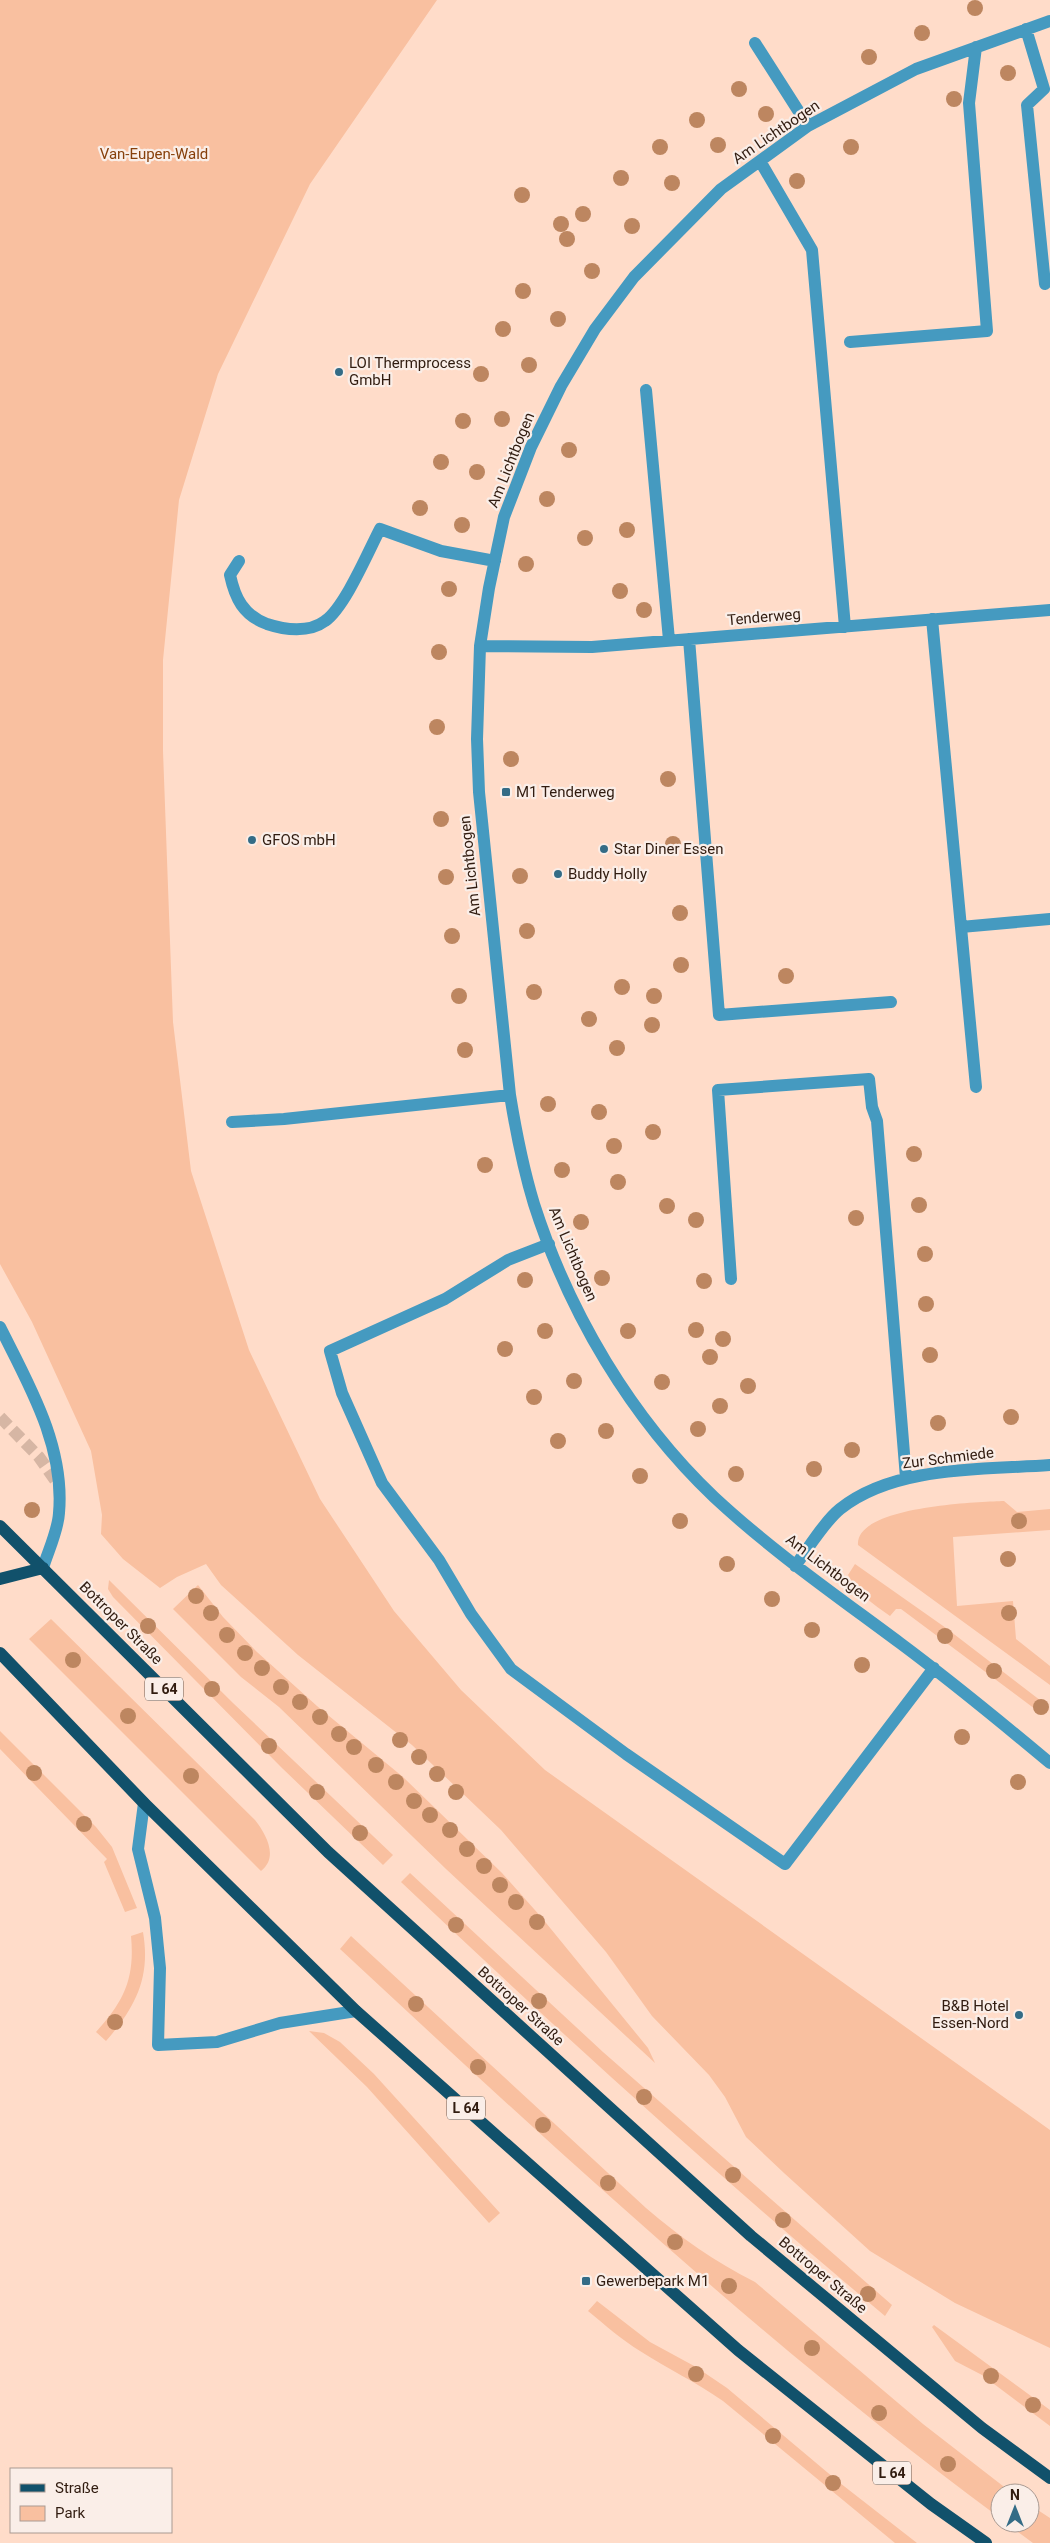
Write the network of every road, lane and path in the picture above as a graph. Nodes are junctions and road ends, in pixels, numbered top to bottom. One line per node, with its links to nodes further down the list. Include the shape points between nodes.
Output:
1 (1050, 21): 2 (street, Am Lichtbogen)
2 (1026, 28): 4 (street, Am Lichtbogen); 7 (street, via 1044,89 1027,104)
3 (755, 43): 5 (street)
4 (976, 47): 5 (street, Am Lichtbogen, via 916,69); 8 (street, via 969,103 987,330)
5 (808, 126): 6 (street, Am Lichtbogen)
6 (760, 161): 11 (street, Am Lichtbogen, via 721,189 634,278 595,329 531,446 504,517); 14 (street, via 812,250)
7 (1045, 284)
8 (850, 342)
9 (646, 390): 16 (street)
10 (239, 560): 11 (street, via 230,575 234,595 248,614 286,629 307,629 326,621 340,604 380,529 441,551)
11 (495, 561): 17 (street, Am Lichtbogen)
12 (1050, 610): 13 (street, Tenderweg)
13 (932, 620): 14 (street, Tenderweg); 19 (street)
14 (845, 627): 15 (street, Tenderweg)
15 (689, 639): 16 (street, Tenderweg); 20 (street, via 719,1015)
16 (669, 640): 17 (street, Tenderweg, via 592,647)
17 (480, 646): 22 (street, Am Lichtbogen, via 479,792)
18 (1050, 919): 19 (street)
19 (961, 927): 21 (street)
20 (891, 1002)
21 (976, 1087)
22 (510, 1095): 23 (street); 24 (street, Am Lichtbogen, via 524,1166)
23 (232, 1122)
24 (549, 1244): 30 (street, Am Lichtbogen, via 583,1320 637,1409 714,1497); 34 (street, via 508,1260 445,1299 330,1351 342,1392 382,1483 439,1560 471,1614 511,1669 626,1754 785,1864)
25 (731, 1278): 28 (street, via 718,1090 869,1079 877,1121)
26 (0, 1327): 31 (street, via 34,1396 56,1460 60,1487 59,1516)
27 (1050, 1465): 28 (street, Zur Schmiede)
28 (906, 1478): 30 (street, Zur Schmiede, via 880,1486 839,1510)
29 (0, 1526): 31 (main road, Bottroper Straße / L 64)
30 (795, 1566): 34 (street, Am Lichtbogen)
31 (43, 1568): 32 (main road); 38 (main road, Bottroper Straße / L 64, via 328,1852 751,2236 982,2428)
32 (0, 1579)
33 (0, 1653): 36 (main road, L 64)
34 (934, 1668): 35 (street, Am Lichtbogen)
35 (1050, 1762)
36 (144, 1803): 37 (main road, L 64); 37 (street, via 138,1849 155,1918 160,1968 158,2045 217,2042 280,2023)
37 (356, 2011): 39 (main road, L 64, via 738,2350 931,2504)
38 (1050, 2478)
39 (986, 2543)

